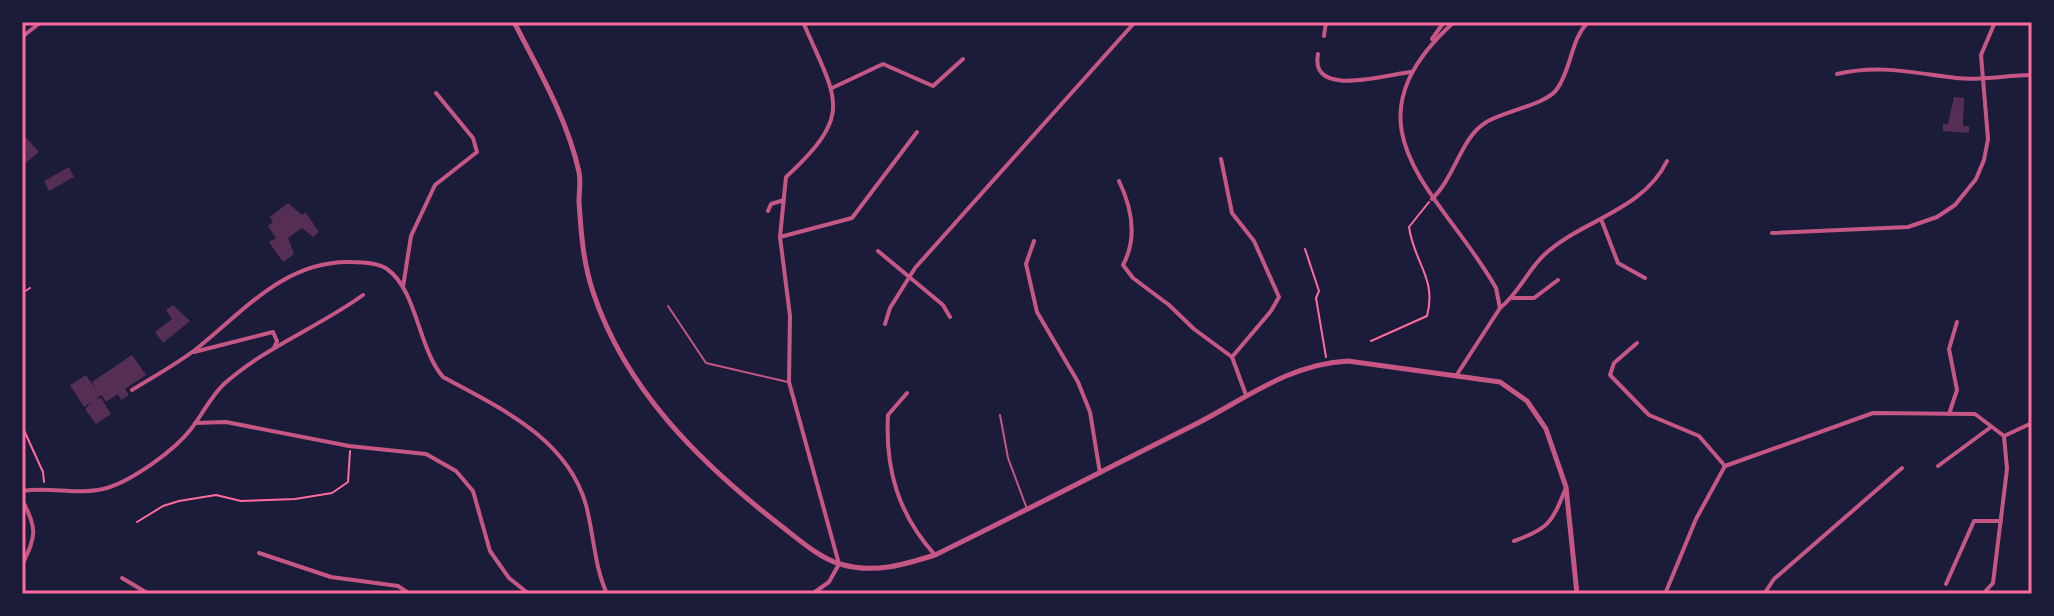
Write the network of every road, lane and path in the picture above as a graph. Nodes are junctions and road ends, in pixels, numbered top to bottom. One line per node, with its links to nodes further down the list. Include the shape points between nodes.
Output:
1 (41, 22): 11 (street)
2 (514, 22): 80 (street, via 564,119 580,175 583,255 610,336 640,386 685,441 739,493)
3 (803, 22): 19 (street)
4 (1326, 22): 10 (street)
5 (1444, 22): 12 (street)
6 (1454, 22): 12 (street)
7 (1588, 22): 25 (street, via 1577,34 1559,87 1550,97 1483,124 1470,136 1447,185)
8 (1995, 22): 18 (street, via 1981,55)
9 (1134, 23): 34 (street)
10 (1324, 36)
11 (22, 37)
12 (1429, 44): 15 (street)
13 (1318, 54): 15 (street, via 1321,74 1332,79)
14 (963, 59): 19 (street, via 933,86 883,64)
15 (1411, 72): 25 (street, via 1401,133 1412,167)
16 (1837, 74): 18 (street, via 1895,68)
17 (2032, 75): 18 (street)
18 (1983, 80): 29 (street, via 1988,139 1984,160 1955,205 1908,227)
19 (832, 88): 26 (street, via 833,117 821,144 786,177)
20 (436, 93): 37 (street, via 473,138 477,152 435,185 411,236)
21 (917, 132): 30 (street, via 852,218)
22 (1221, 159): 51 (street, via 1232,213 1254,241 1279,297)
23 (1667, 161): 28 (street, via 1636,198)
24 (1119, 181): 51 (street, via 1133,231 1123,265)
25 (1432, 199): 43 (street, via 1490,277); 47 (path, via 1409,227 1433,295 1427,316)
26 (784, 200): 27 (street, via 771,204); 30 (street)
27 (768, 211)
28 (1601, 219): 35 (street, via 1618,263); 41 (street, via 1543,256)
29 (1772, 233)
30 (780, 237): 54 (street, via 790,316)
31 (1034, 241): 69 (street, via 1026,264 1037,312 1090,412)
32 (1305, 249): 52 (path, via 1319,291)
33 (878, 251): 34 (street)
34 (910, 276): 44 (street); 46 (street)
35 (1645, 278)
36 (1558, 280): 41 (street, via 1534,298)
37 (403, 287): 50 (street, via 386,269 363,262 333,261 288,274); 87 (street, via 443,377 526,424 579,482)
38 (30, 288): 39 (path)
39 (22, 293)
40 (363, 295): 49 (street)
41 (1513, 298): 43 (street)
42 (668, 306): 54 (lane, via 706,363)
43 (1500, 308): 53 (street)
44 (950, 317)
45 (1957, 322): 58 (street, via 1949,349 1957,390)
46 (885, 324)
47 (1371, 341)
48 (1637, 343): 66 (street, via 1614,363 1610,375 1649,415 1699,436)
49 (273, 350): 50 (street, via 273,332); 60 (street, via 223,385)
50 (192, 352): 55 (street)
51 (1232, 357): 57 (street)
52 (1326, 363): 53 (street, via 1348,361); 57 (street)
53 (1456, 377): 71 (street, via 1500,382 1527,401 1546,429)
54 (789, 382): 80 (street)
55 (132, 390)
56 (907, 393): 79 (street, via 888,415 891,477 914,531)
57 (1246, 395): 69 (street)
58 (1949, 414): 63 (street, via 1975,414); 66 (street, via 1873,413)
59 (1000, 415): 74 (lane, via 1008,458)
60 (195, 423): 65 (street, via 226,422); 70 (street, via 133,477 80,492)
61 (2032, 423): 64 (street)
62 (22, 426): 70 (path, via 43,472)
63 (1992, 427): 64 (street); 67 (street)
64 (2004, 436): 75 (street, via 2007,469)
65 (349, 446): 76 (path, via 348,482 332,493 268,502 216,495 163,506); 86 (street, via 426,454 456,471 473,491 490,551 509,578)
66 (1725, 466): 90 (street)
67 (1938, 466)
68 (1902, 468): 91 (street, via 1774,579)
69 (1100, 474): 74 (street)
70 (44, 487): 72 (street)
71 (1566, 487): 77 (street, via 1555,517 1542,531); 89 (street)
72 (22, 491)
73 (22, 500): 81 (street, via 35,523 33,543)
74 (1027, 510): 79 (street)
75 (2001, 521): 83 (street, via 1974,521); 92 (street, via 1993,583)
76 (137, 522)
77 (1514, 541)
78 (259, 553): 85 (street, via 308,571 398,586)
79 (935, 555): 80 (street, via 888,570)
80 (839, 564): 88 (street, via 829,582)
81 (22, 565)
82 (122, 578): 84 (street)
83 (1946, 584)
84 (149, 594)
85 (410, 594)
86 (529, 594)
87 (607, 594)
88 (812, 594)
89 (1577, 594)
90 (1665, 594)
91 (1764, 594)
92 (1983, 594)

